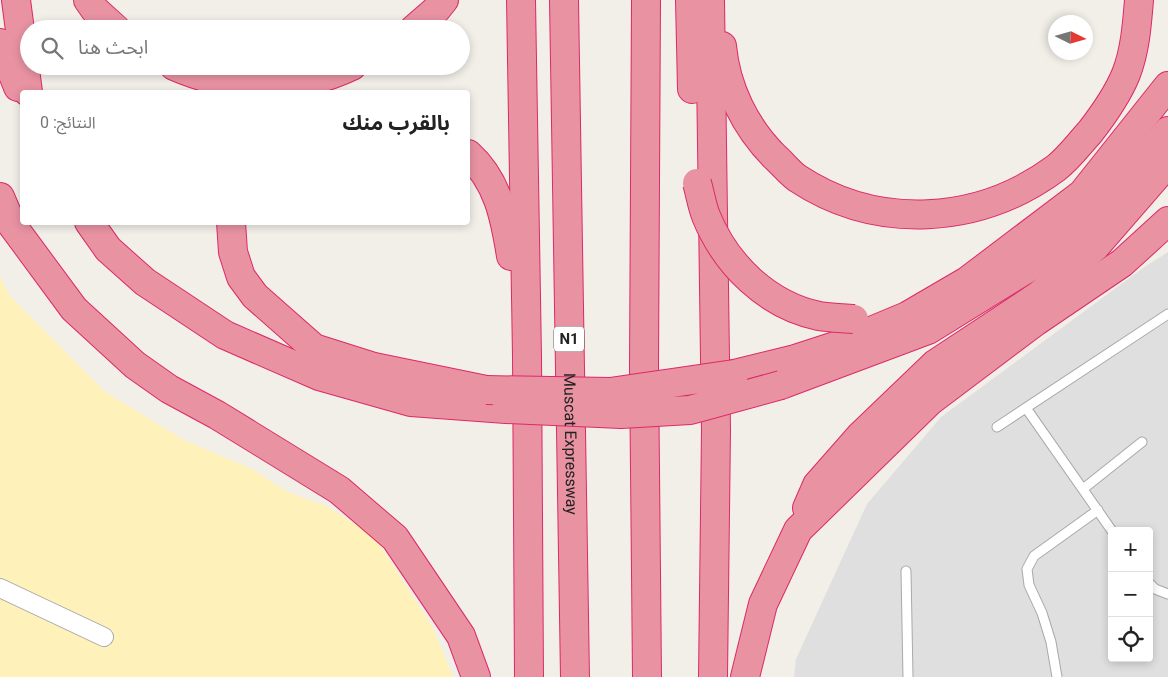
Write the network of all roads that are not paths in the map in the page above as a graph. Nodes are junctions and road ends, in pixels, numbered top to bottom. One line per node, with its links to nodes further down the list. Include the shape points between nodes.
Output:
1 (16, 0): 13 (highway)
2 (88, 0): 11 (highway)
3 (444, 0): 12 (highway)
4 (521, 0): 30 (highway)
5 (564, 0): 45 (highway, Muscat Expressway / N1)
6 (646, 0): 46 (highway, via 644,375)
7 (690, 0): 28 (highway, bridge, via 697,183 706,216 744,276 774,300 819,316 854,319 877,315)
8 (710, 0): 47 (highway, via 716,430)
9 (718, 0): 10 (highway, via 724,63 738,106 760,142 795,177 826,194 857,208 908,215 955,213 1025,187 1057,167 1106,112 1126,74 1136,34)
10 (1139, 0)
11 (106, 20)
12 (424, 20)
13 (20, 31)
14 (0, 43): 19 (highway)
15 (26, 75): 20 (highway)
16 (195, 75): 17 (highway, via 267,87 311,82)
17 (329, 75)
18 (1168, 86): 28 (highway, via 1082,194)
19 (20, 90)
20 (28, 90)
21 (1168, 131): 26 (highway, bridge, via 1099,211 1033,265 928,330 781,385 690,410 621,414 411,402 319,376 225,335 145,282 108,249)
22 (470, 156): 30 (highway, via 493,187 505,217)
23 (1168, 163): 37 (highway, via 1095,247 1038,296 935,364 861,435 817,485)
24 (0, 197): 43 (highway, via 12,225 74,309 135,365 169,389 339,490 395,538 461,636)
25 (1168, 221): 37 (highway, via 1122,263 1034,322 930,401)
26 (91, 225)
27 (231, 225): 28 (highway, bridge, via 233,252 240,277 255,296 314,348 374,367 486,390 610,392 734,374 795,360 835,346 907,316)
28 (967, 281)
29 (1168, 314): 31 (lane)
30 (527, 356): 44 (highway)
31 (1026, 408): 32 (lane); 34 (lane)
32 (997, 427)
33 (1142, 442): 34 (lane)
34 (1083, 488): 35 (lane)
35 (1098, 510): 36 (lane); 50 (lane, via 1034,556 1027,569 1029,585 1051,642)
36 (1109, 527)
37 (798, 530): 48 (highway, via 763,604)
38 (906, 570): 49 (lane)
39 (1153, 587): 41 (lane)
40 (0, 588): 42 (street)
41 (1168, 594)
42 (104, 637)
43 (476, 677)
44 (528, 677)
45 (575, 677)
46 (647, 677)
47 (713, 677)
48 (745, 677)
49 (908, 677)
50 (1057, 677)

